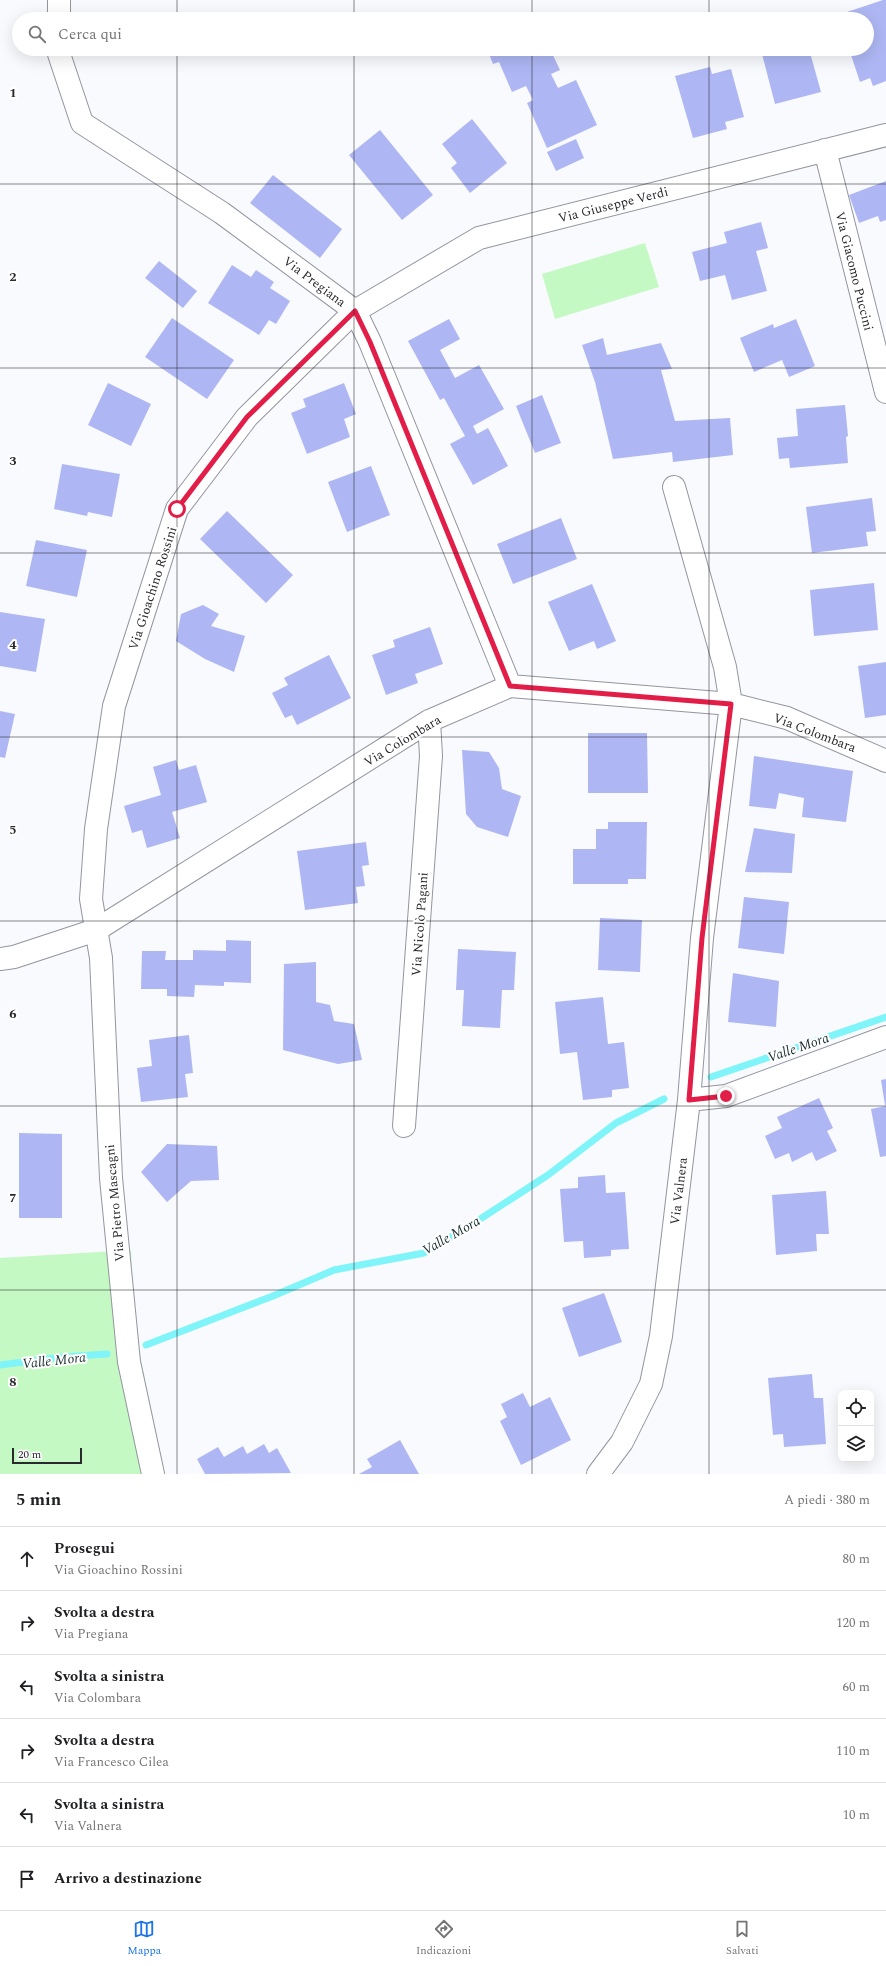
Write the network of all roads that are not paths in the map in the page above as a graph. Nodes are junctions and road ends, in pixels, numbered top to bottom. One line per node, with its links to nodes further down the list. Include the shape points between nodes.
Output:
1 (59, 0): 2 (street)
2 (59, 12)
3 (60, 56): 6 (street, Via Pregiana, via 82,123 222,212)
4 (886, 135): 5 (street, Via Giuseppe Verdi)
5 (824, 150): 6 (street, Via Giuseppe Verdi, via 478,238); 7 (street, Via Giacomo Puccini)
6 (355, 311): 9 (street, Via Pregiana, via 370,342); 13 (street, Via Gioachino Rossini, via 247,417 177,509 114,706 96,829 91,898)
7 (886, 392)
8 (674, 487): 10 (street, Via Valnera, via 725,667)
9 (510, 686): 10 (street, Via Colombara); 11 (street, Via Colombara)
10 (731, 704): 12 (street, Via Colombara, via 787,718); 16 (street, Via Valnera, via 702,938)
11 (429, 721): 13 (street, Via Colombara); 17 (street, Via Nicolò Pagani, via 431,756)
12 (886, 761)
13 (96, 930): 14 (street, Via Colombara, via 14,957); 18 (street, Via Pietro Mascagni, via 101,958 111,1178 128,1362)
14 (0, 959)
15 (886, 1037): 16 (street, via 726,1096)
16 (689, 1100): 19 (street, Via Valnera, via 661,1336 651,1384 622,1442)
17 (404, 1126)
18 (154, 1474)
19 (598, 1474)

